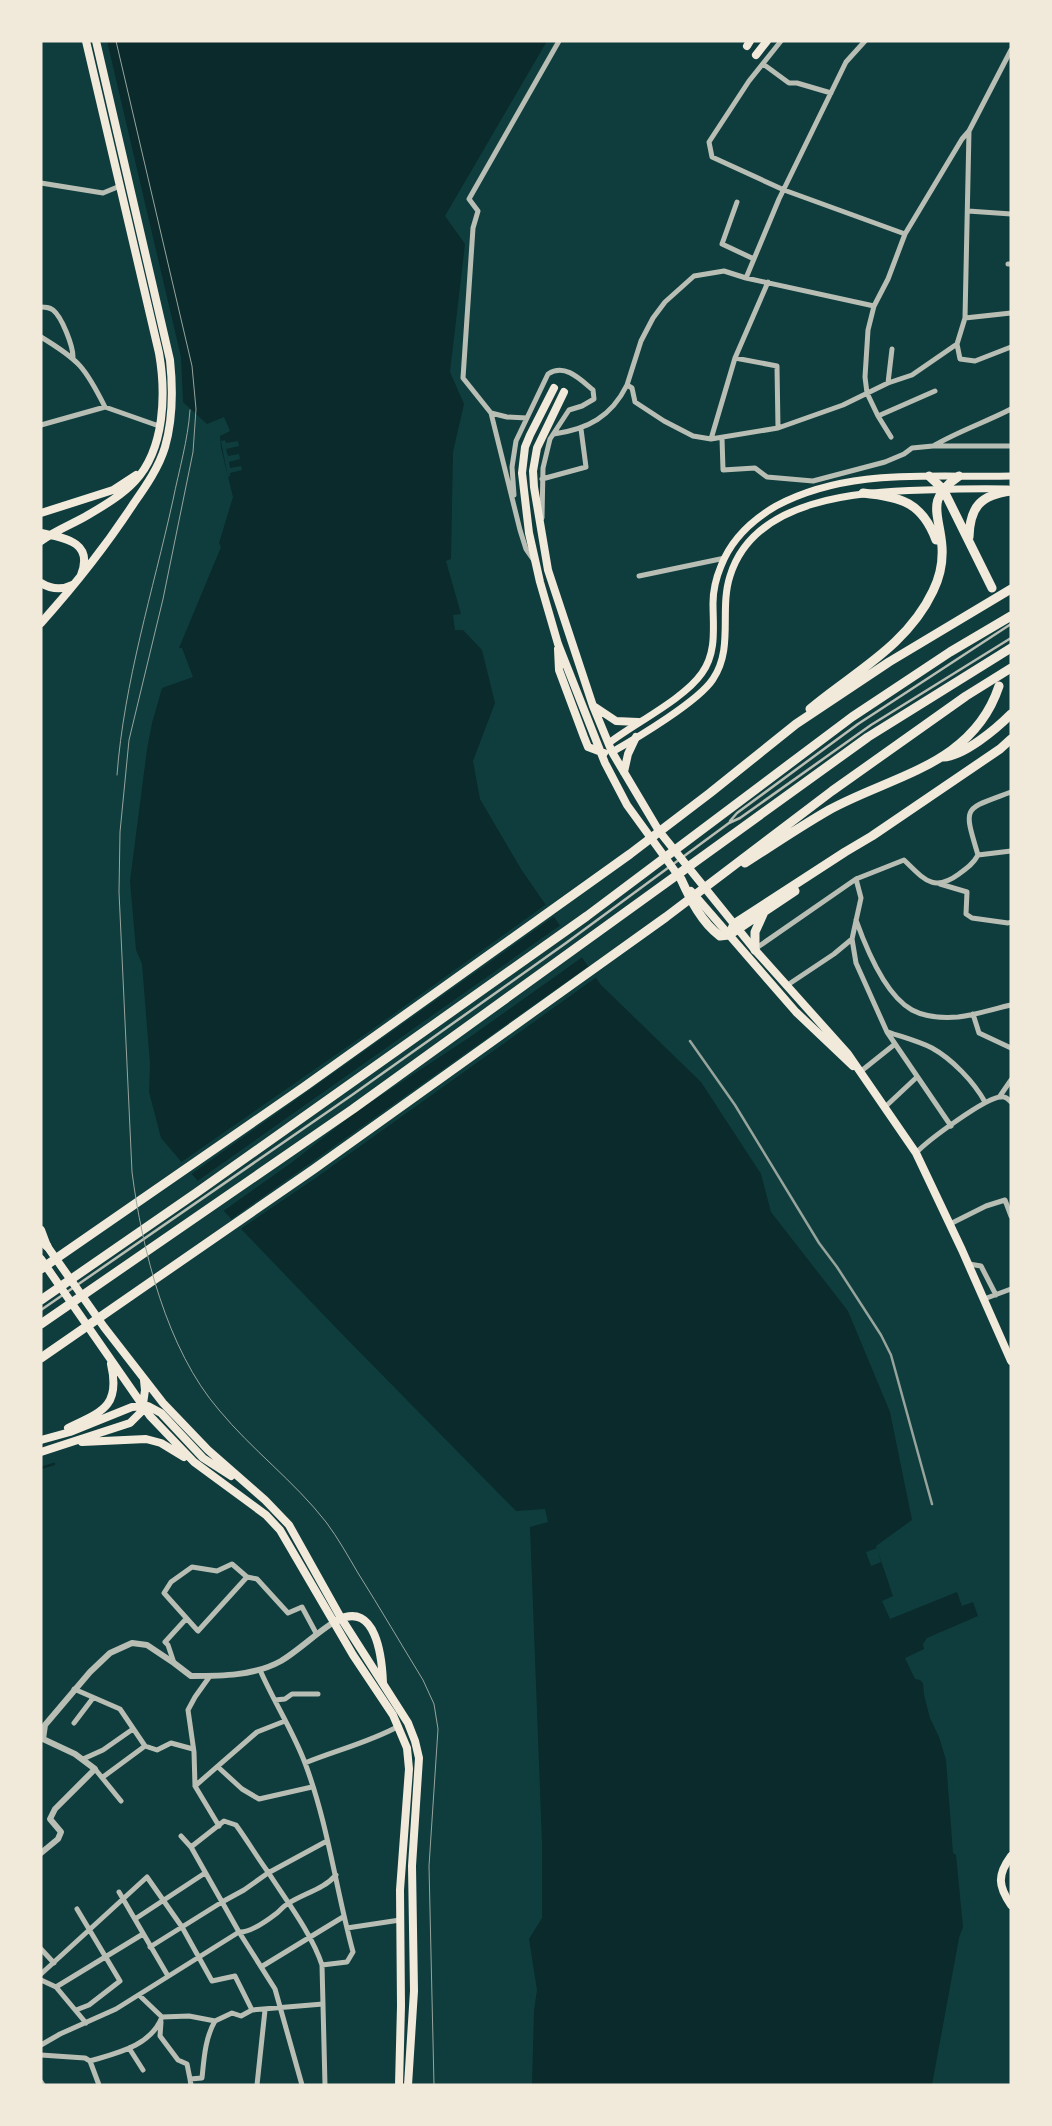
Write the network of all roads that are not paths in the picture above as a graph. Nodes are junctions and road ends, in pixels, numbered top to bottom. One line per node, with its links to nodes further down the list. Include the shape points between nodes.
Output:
1 (86, 41): 13 (main road)
2 (96, 41): 74 (main road, via 166,341 172,397 169,433 162,457 116,531)
3 (559, 41): 40 (street, via 469,199 478,211 473,228 463,378)
4 (767, 41): 8 (main road)
5 (781, 41): 9 (street)
6 (865, 41): 10 (street, via 846,62)
7 (1011, 50): 11 (street)
8 (756, 55)
9 (763, 64): 10 (street, via 789,83); 14 (street, via 709,142 712,157)
10 (831, 92): 14 (street)
11 (970, 131): 16 (street); 18 (street)
12 (41, 183): 13 (street, via 103,192)
13 (120, 186): 44 (main road, via 161,363)
14 (784, 190): 18 (street); 19 (street)
15 (737, 202): 19 (street, via 722,244)
16 (968, 211): 17 (street); 25 (street)
17 (1011, 214)
18 (905, 234): 22 (street)
19 (754, 259): 20 (street)
20 (746, 278): 21 (street); 33 (street, via 724,271 694,276 665,302 640,341)
21 (768, 282): 22 (street); 31 (street)
22 (874, 306): 37 (street, via 868,330 864,377)
23 (41, 307): 30 (street, via 55,312 72,346)
24 (1011, 312): 25 (street)
25 (965, 318): 27 (street)
26 (41, 337): 30 (street)
27 (957, 344): 28 (street, via 960,359 975,361); 32 (street, via 912,376)
28 (1011, 348)
29 (892, 349): 32 (street)
30 (73, 357): 38 (street, via 92,380)
31 (735, 358): 45 (street, via 777,366); 50 (street)
32 (888, 383): 37 (street)
33 (627, 385): 46 (street, via 619,401); 50 (street, via 632,388 635,402 664,421 693,436)
34 (554, 388): 72 (main road, via 525,447 522,473)
35 (935, 391): 41 (street)
36 (564, 392): 69 (main road, via 540,439 534,460 534,487)
37 (867, 393): 41 (street); 45 (street)
38 (105, 407): 43 (street); 44 (street)
39 (1011, 409): 51 (street)
40 (491, 413): 42 (street); 63 (street)
41 (878, 416): 48 (street)
42 (527, 418): 47 (street, via 548,374 558,369 567,371 593,390 594,399 569,410); 63 (street, via 516,441 512,467)
43 (41, 425)
44 (159, 426): 53 (main road)
45 (778, 428): 49 (street)
46 (581, 429): 47 (street); 57 (street, via 586,467)
47 (554, 434): 57 (street, via 550,439)
48 (891, 437)
49 (722, 438): 50 (street); 58 (street, via 723,470 755,468 767,477)
50 (711, 439)
51 (933, 446): 52 (street); 58 (street, via 912,448 885,462)
52 (1011, 446)
53 (144, 470): 64 (main road, via 113,490); 66 (main road, via 115,498)
54 (929, 476): 55 (main road); 59 (main road, via 870,478); 60 (highway)
55 (959, 476): 56 (main road); 60 (highway)
56 (1011, 476)
57 (542, 479): 69 (street)
58 (813, 480): 59 (street)
59 (816, 488): 71 (main road, via 760,516 746,528)
60 (943, 489): 61 (main road); 62 (main road); 67 (highway); 70 (highway, via 936,511)
61 (1011, 490): 67 (highway, via 990,495 979,503 970,519)
62 (863, 493): 70 (highway, via 897,498 916,508 931,527); 91 (main road, via 822,502 787,515 749,543 735,564 727,587 725,646 718,671 696,697)
63 (514, 502): 72 (street, via 526,549)
64 (41, 513)
65 (41, 533): 66 (main road)
66 (51, 535): 68 (main road); 74 (main road, via 72,540 78,545 84,567)
67 (969, 540): 76 (highway)
68 (41, 541)
69 (542, 541): 87 (main road, via 548,570)
70 (943, 557): 90 (highway, via 938,580 928,601 892,646)
71 (724, 558): 73 (street); 89 (main road, via 714,590 713,640 706,668 690,687)
72 (536, 563): 95 (main road, via 558,644 559,670 588,747)
73 (639, 576)
74 (78, 580): 75 (main road, via 66,588 52,588); 79 (main road)
75 (41, 583)
76 (992, 588)
77 (1011, 590): 90 (highway, via 899,656)
78 (1011, 616): 84 (highway, via 950,652)
79 (41, 624)
80 (1011, 624): 84 (lane)
81 (1011, 638): 86 (lane)
82 (1011, 648): 86 (highway)
83 (1011, 668): 105 (highway, via 832,791)
84 (913, 683): 99 (lane, via 737,813); 139 (highway, via 852,717 587,916)
85 (999, 686): 96 (highway, via 981,722)
86 (923, 697): 99 (lane, via 871,725); 141 (highway, via 354,1109)
87 (593, 706): 89 (main road, via 616,722); 93 (main road)
88 (1011, 714): 96 (highway, via 960,753)
89 (638, 722): 93 (main road)
90 (796, 724): 135 (highway, via 622,859 312,1081)
91 (636, 737): 94 (main road); 97 (main road)
92 (1011, 739): 100 (highway)
93 (609, 743): 94 (main road); 95 (main road)
94 (612, 752): 95 (main road); 97 (main road)
95 (601, 753): 103 (main road, via 628,805)
96 (942, 757): 105 (highway, via 830,810)
97 (624, 772): 110 (main road, via 659,831)
98 (1011, 792): 102 (street, via 977,805 970,811 968,820)
99 (729, 823): 140 (lane, via 360,1090)
100 (872, 836): 107 (highway, via 864,845); 110 (highway)
101 (1011, 851): 102 (street)
102 (978, 855): 106 (street, via 974,862 947,882)
103 (681, 879): 111 (highway, via 695,906 714,931 720,936)
104 (856, 879): 106 (street, via 904,860 923,878); 108 (street, via 861,898); 113 (street)
105 (713, 882): 143 (highway, via 314,1169)
106 (938, 884): 109 (street, via 967,892 966,914 972,918)
107 (766, 910): 110 (highway); 113 (highway, via 755,932)
108 (856, 920): 112 (street); 116 (street, via 880,976 912,1010 941,1016)
109 (1011, 922)
110 (736, 926): 111 (highway); 113 (main road)
111 (729, 935): 120 (main road, via 796,1012)
112 (852, 939): 114 (street); 117 (street, via 856,963)
113 (755, 950): 114 (main road)
114 (786, 986): 120 (main road, via 848,1054)
115 (1011, 1005): 116 (street)
116 (973, 1014): 119 (street, via 979,1033)
117 (887, 1032): 118 (street); 124 (street, via 942,1054 979,1091)
118 (895, 1044): 120 (street); 121 (street)
119 (1011, 1048)
120 (860, 1072): 126 (main road)
121 (917, 1077): 126 (street); 127 (street)
122 (1011, 1080): 123 (street)
123 (1000, 1096): 124 (street); 125 (street)
124 (985, 1102): 127 (street)
125 (1011, 1102)
126 (884, 1107): 128 (main road)
127 (951, 1126): 128 (street)
128 (916, 1153): 130 (main road)
129 (1011, 1216): 130 (street, via 1005,1200)
130 (950, 1224): 134 (main road)
131 (41, 1230): 132 (main road)
132 (44, 1243): 145 (main road)
133 (41, 1259): 142 (main road)
134 (969, 1264): 137 (street, via 981,1266); 138 (main road)
135 (41, 1269)
136 (1011, 1289): 137 (street)
137 (996, 1295): 138 (street)
138 (984, 1299): 144 (main road)
139 (41, 1300)
140 (41, 1310)
141 (41, 1324)
142 (109, 1356): 146 (main road); 147 (main road, via 114,1389 107,1405 90,1418)
143 (41, 1358)
144 (1011, 1361)
145 (143, 1378): 146 (main road, via 146,1390); 151 (main road, via 163,1403)
146 (142, 1406): 147 (main road); 148 (main road, via 140,1414 130,1423); 150 (main road); 151 (main road, via 154,1408 203,1458)
147 (42, 1440)
148 (70, 1442): 149 (main road); 150 (main road, via 146,1439)
149 (41, 1452)
150 (194, 1462): 155 (main road, via 266,1515 280,1530)
151 (239, 1480): 153 (main road, via 265,1500 289,1525)
152 (247, 1577): 154 (street, via 198,1631); 154 (street, via 232,1564 217,1571 192,1567 171,1582 164,1593); 156 (street, via 257,1579 288,1613 302,1607)
153 (341, 1618): 155 (main road); 160 (main road); 160 (main road, via 359,1616 368,1625 378,1644)
154 (186, 1619): 157 (street, via 165,1642)
155 (334, 1622): 156 (street); 167 (main road)
156 (316, 1633): 158 (street, via 281,1661)
157 (174, 1663): 159 (street, via 191,1676); 161 (street, via 146,1644 132,1643 110,1653)
158 (260, 1670): 159 (street); 164 (street)
159 (210, 1676): 171 (street, via 188,1710)
160 (382, 1683): 217 (main road, via 408,1723 419,1758 412,1866)
161 (74, 1689): 163 (street); 169 (street, via 45,1725)
162 (318, 1694): 164 (street, via 292,1694)
163 (93, 1698): 166 (street); 168 (street, via 120,1709)
164 (275, 1700): 165 (street)
165 (285, 1721): 173 (street); 174 (street, via 257,1732)
166 (74, 1723)
167 (399, 1726): 173 (street, via 377,1738 346,1746); 198 (main road, via 407,1748 409,1769)
168 (133, 1729): 170 (street); 172 (street, via 103,1750)
169 (42, 1740): 172 (street)
170 (145, 1746): 171 (street, via 158,1750 171,1743); 176 (street)
171 (193, 1749): 177 (street)
172 (83, 1759): 175 (street)
173 (305, 1763): 178 (street)
174 (218, 1766): 177 (street); 178 (street, via 242,1789 259,1799)
175 (95, 1769): 176 (street); 184 (street, via 55,1809 50,1819 61,1832 58,1839)
176 (103, 1777): 179 (street)
177 (195, 1786): 180 (street)
178 (312, 1787): 182 (street)
179 (121, 1801)
180 (219, 1826): 183 (street); 187 (street, via 224,1821 236,1825)
181 (181, 1836): 183 (street)
182 (327, 1841): 187 (street); 188 (street)
183 (191, 1847): 186 (street)
184 (41, 1853)
185 (1011, 1856): 194 (main road, via 1003,1867 1000,1884)
186 (205, 1872): 190 (street); 192 (street)
187 (268, 1873): 192 (street); 193 (street)
188 (336, 1875): 193 (street, via 331,1882); 196 (street)
189 (119, 1892): 191 (street)
190 (164, 1899): 191 (street, via 148,1877); 197 (street); 199 (street)
191 (123, 1900): 197 (street); 201 (street)
192 (222, 1902): 199 (street); 202 (street)
193 (288, 1903): 202 (street, via 276,1914 244,1932); 204 (street)
194 (1011, 1905)
195 (77, 1909): 201 (street)
196 (344, 1917): 200 (street); 204 (street)
197 (135, 1919): 203 (street)
198 (400, 1920): 200 (street); 214 (main road)
199 (182, 1927): 205 (street); 208 (street)
200 (347, 1928): 210 (street, via 353,1952 347,1962)
201 (89, 1929): 207 (street); 209 (street)
202 (238, 1932): 208 (street); 211 (street)
203 (143, 1934): 205 (street); 207 (street)
204 (309, 1938): 210 (street); 211 (street)
205 (150, 1947): 213 (street)
206 (41, 1949): 209 (street)
207 (107, 1958): 216 (street); 221 (street, via 120,1982 89,2005)
208 (198, 1958): 213 (street); 222 (street, via 212,1981 235,1976)
209 (54, 1963): 212 (street)
210 (322, 1965): 219 (street)
211 (261, 1967): 220 (street, via 275,1989)
212 (41, 1974)
213 (168, 1976): 218 (street)
214 (400, 1977): 217 (main road); 236 (main road)
215 (41, 1980): 216 (street)
216 (56, 1988): 221 (street)
217 (414, 1995): 237 (main road)
218 (139, 1996): 224 (street, via 162,2017 189,2016); 225 (street)
219 (323, 2004): 220 (street); 235 (street)
220 (279, 2007): 223 (street); 234 (street)
221 (76, 2010): 225 (street)
222 (252, 2010): 223 (street); 224 (street, via 241,2016 232,2013)
223 (265, 2010): 233 (street)
224 (215, 2021): 231 (street, via 210,2029 202,2078)
225 (86, 2023): 226 (street)
226 (41, 2046)
227 (129, 2048): 229 (street); 230 (street); 231 (street, via 149,2037 162,2017 160,2036 178,2060 187,2064)
228 (41, 2055): 229 (street)
229 (90, 2061): 232 (street)
230 (144, 2070)
231 (190, 2082)
232 (99, 2085)
233 (257, 2085)
234 (302, 2085)
235 (325, 2085)
236 (399, 2085)
237 (408, 2085)

